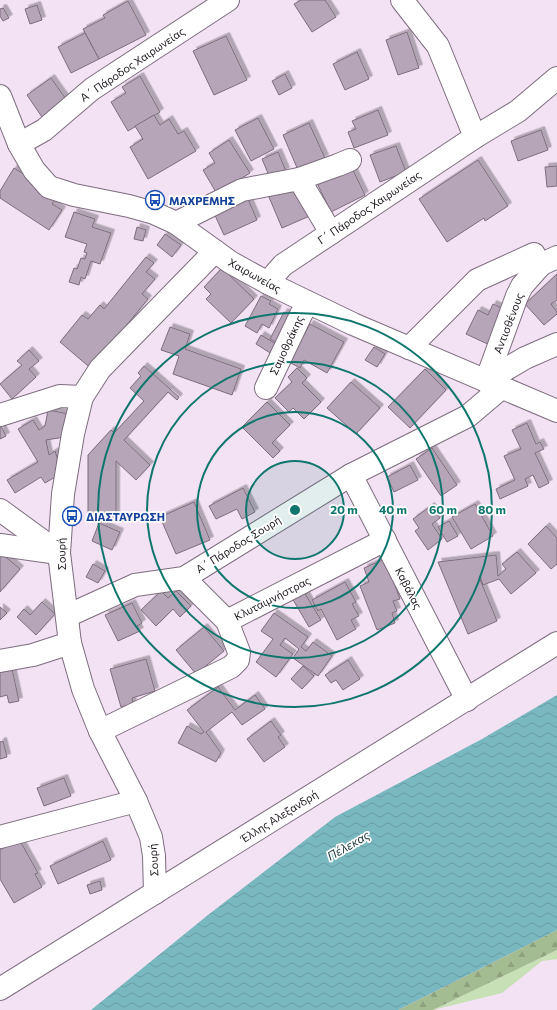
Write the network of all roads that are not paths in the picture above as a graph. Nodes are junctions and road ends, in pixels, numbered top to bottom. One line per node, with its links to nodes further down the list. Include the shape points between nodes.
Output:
1 (228, 0): 6 (street, Α΄ Πάροδος Χαιρωνείας, via 92,89 44,130)
2 (402, 0): 5 (street, via 438,46)
3 (557, 78): 5 (street, Γ΄ Πάροδος Χαιρωνείας, via 518,111)
4 (0, 96): 6 (street, Χαιρωνείας)
5 (475, 137): 10 (street, Γ΄ Πάροδος Χαιρωνείας)
6 (19, 144): 9 (street, Χαιρωνείας, via 34,170 49,187 74,196 148,211)
7 (350, 160): 8 (street)
8 (299, 178): 9 (street, via 242,190); 10 (street)
9 (176, 223): 11 (street, Χαιρωνείας)
10 (331, 233): 14 (street, Γ΄ Πάροδος Χαιρωνείας, via 283,265)
11 (215, 251): 14 (street, Χαιρωνείας); 20 (street, Σουρή, via 100,369)
12 (534, 254): 17 (street, via 477,280)
13 (557, 257): 18 (street, Αντισθένους, via 542,264 522,286 517,296)
14 (268, 283): 15 (street, Χαιρωνείας)
15 (306, 302): 17 (street, Χαιρωνείας); 19 (street, Σαμοθράκης)
16 (557, 344): 18 (street, Α΄ Πάροδος Σουρή, via 525,358)
17 (408, 348): 18 (street, Χαιρωνείας)
18 (494, 384): 21 (street, Χαιρωνείας); 23 (street, Α΄ Πάροδος Σουρή, via 468,416)
19 (266, 388)
20 (82, 397): 22 (street, via 60,396); 27 (street, Σουρή, via 63,494)
21 (557, 411)
22 (0, 415)
23 (351, 475): 25 (street, Καβάλας); 28 (street, Α΄ Πάροδος Σουρή)
24 (0, 510): 27 (street)
25 (385, 540): 30 (street, Κλυταιμνήστρας); 34 (street, Καβάλας)
26 (0, 545): 27 (street)
27 (59, 553): 29 (street, Σουρή)
28 (184, 578): 29 (street, Α΄ Πάροδος Σουρή, via 135,585); 30 (street)
29 (67, 616): 31 (street, Σουρή)
30 (227, 621): 35 (street, Κλυταιμνήστρας, via 239,652 238,660 231,666)
31 (70, 643): 33 (street, via 33,655); 35 (street, Σουρή, via 83,688)
32 (557, 643): 34 (street, Έλλης Αλεξανδρή)
33 (0, 661)
34 (467, 700): 38 (street, Έλλης Αλεξανδρή)
35 (100, 731): 36 (street, Σουρή)
36 (136, 801): 37 (street); 38 (street, Σουρή, via 154,846)
37 (0, 838)
38 (155, 893): 39 (street, Έλλης Αλεξανδρή)
39 (0, 989)

